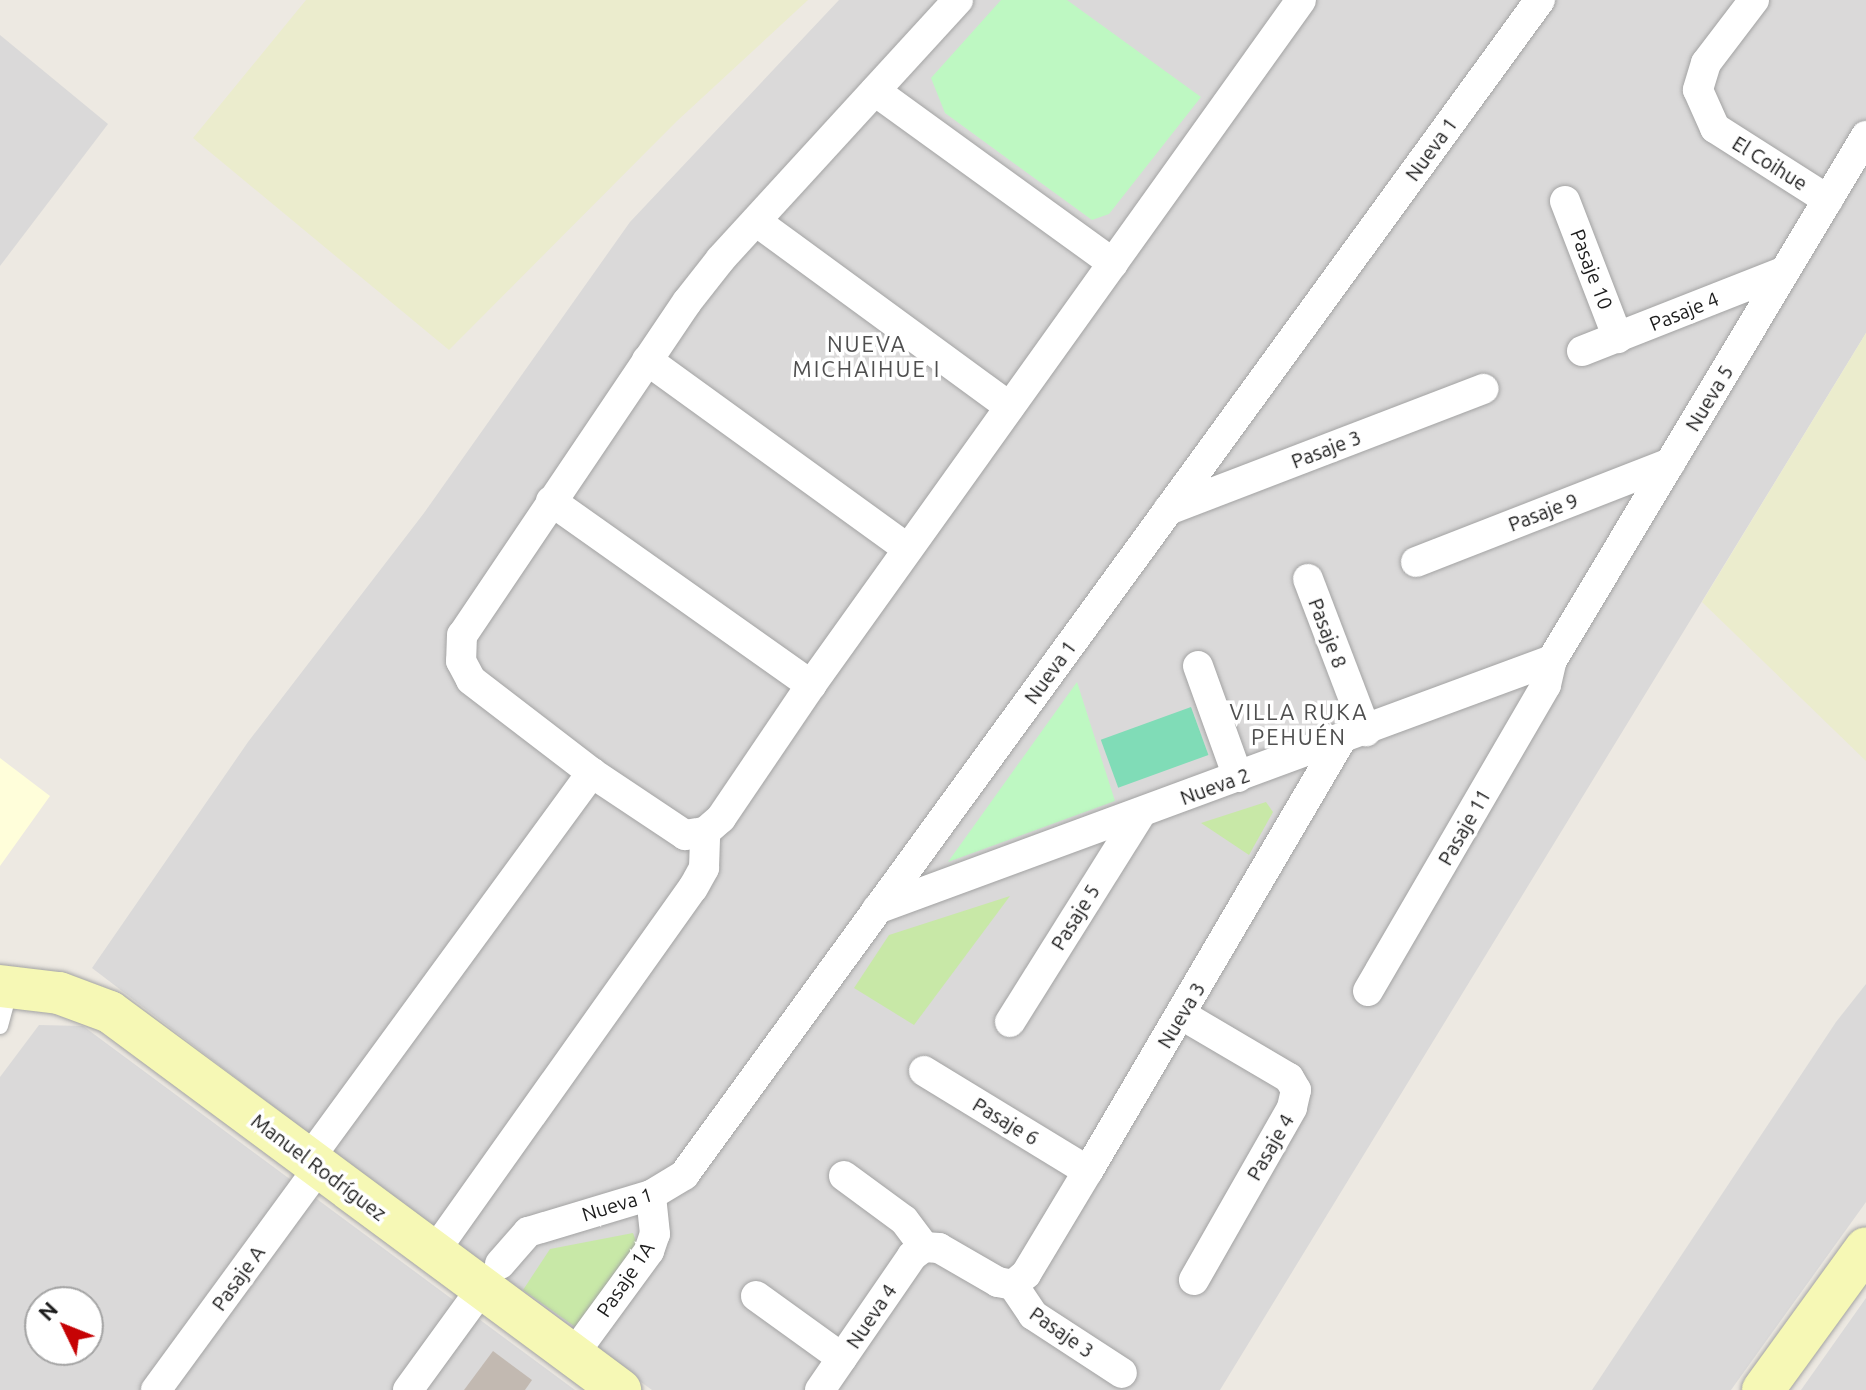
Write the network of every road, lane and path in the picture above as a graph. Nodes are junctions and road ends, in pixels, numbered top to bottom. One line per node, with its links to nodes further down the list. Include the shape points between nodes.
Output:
1 (958, 0): 5 (street)
2 (1301, 0): 10 (street)
3 (1540, 0): 19 (street, Nueva 1)
4 (1754, 0): 7 (street, El Coihue, via 1706,63 1698,90 1715,128)
5 (875, 91): 9 (street); 10 (street)
6 (1866, 136): 7 (street, Nueva 5)
7 (1828, 200): 11 (street, Nueva 5)
8 (1565, 201): 12 (street, Pasaje 10)
9 (757, 222): 14 (street, via 720,260); 16 (street)
10 (1113, 263): 16 (street)
11 (1785, 271): 12 (street, Pasaje 4); 17 (street, Nueva 5)
12 (1618, 338): 13 (street, Pasaje 4)
13 (1582, 351)
14 (647, 360): 18 (street); 20 (street)
15 (1484, 389): 19 (street, Pasaje 3)
16 (1010, 407): 20 (street)
17 (1670, 463): 21 (street, Pasaje 9); 23 (street, Nueva 5)
18 (551, 501): 25 (street); 27 (street, via 468,623 459,648 471,680)
19 (1168, 510): 31 (street, Nueva 1)
20 (908, 549): 25 (street)
21 (1416, 562)
22 (1308, 579): 26 (street, Pasaje 8)
23 (1552, 660): 26 (street, Nueva 2); 32 (street, Pasaje 11, via 1546,685)
24 (1198, 666): 28 (street)
25 (811, 685): 30 (street, via 721,818)
26 (1353, 735): 28 (street, Nueva 2); 34 (street, Nueva 3)
27 (592, 773): 30 (street, via 676,831); 37 (street, Pasaje A)
28 (1238, 777): 29 (street, Nueva 2)
29 (1141, 813): 31 (street, Nueva 2); 35 (street, Pasaje 5)
30 (705, 832): 43 (street, via 704,868 693,888)
31 (877, 909): 40 (street, Nueva 1, via 684,1175)
32 (1368, 991)
33 (3, 999): 37 (street, Manuel Rodríguez, via 59,993 110,1012)
34 (1182, 1015): 38 (street, Nueva 3); 45 (street, Pasaje 4, via 1283,1074 1296,1090 1295,1102)
35 (1010, 1022)
36 (924, 1071): 38 (street, Pasaje 6)
37 (314, 1163): 43 (street, Manuel Rodríguez); 51 (street, Pasaje A)
38 (1088, 1171): 46 (street, Nueva 3, via 1026,1274)
39 (844, 1176): 41 (street, via 904,1220)
40 (651, 1195): 44 (street, Nueva 1, via 528,1232); 48 (street, Pasaje 1A, via 655,1234 649,1251)
41 (924, 1247): 46 (street, via 939,1248 998,1282); 49 (street, Nueva 4, via 912,1256)
42 (1866, 1248): 55 (street)
43 (434, 1252): 44 (street, Manuel Rodríguez)
44 (491, 1276): 48 (street, Manuel Rodríguez); 52 (street, Nueva 1)
45 (1194, 1280)
46 (1013, 1285): 50 (street, Pasaje 3, via 1033,1315)
47 (756, 1296): 49 (street)
48 (573, 1355): 53 (street, Manuel Rodríguez)
49 (842, 1358): 54 (street, Nueva 4)
50 (1122, 1373)
51 (156, 1390)
52 (408, 1390)
53 (620, 1390)
54 (820, 1390)
55 (1763, 1390)

